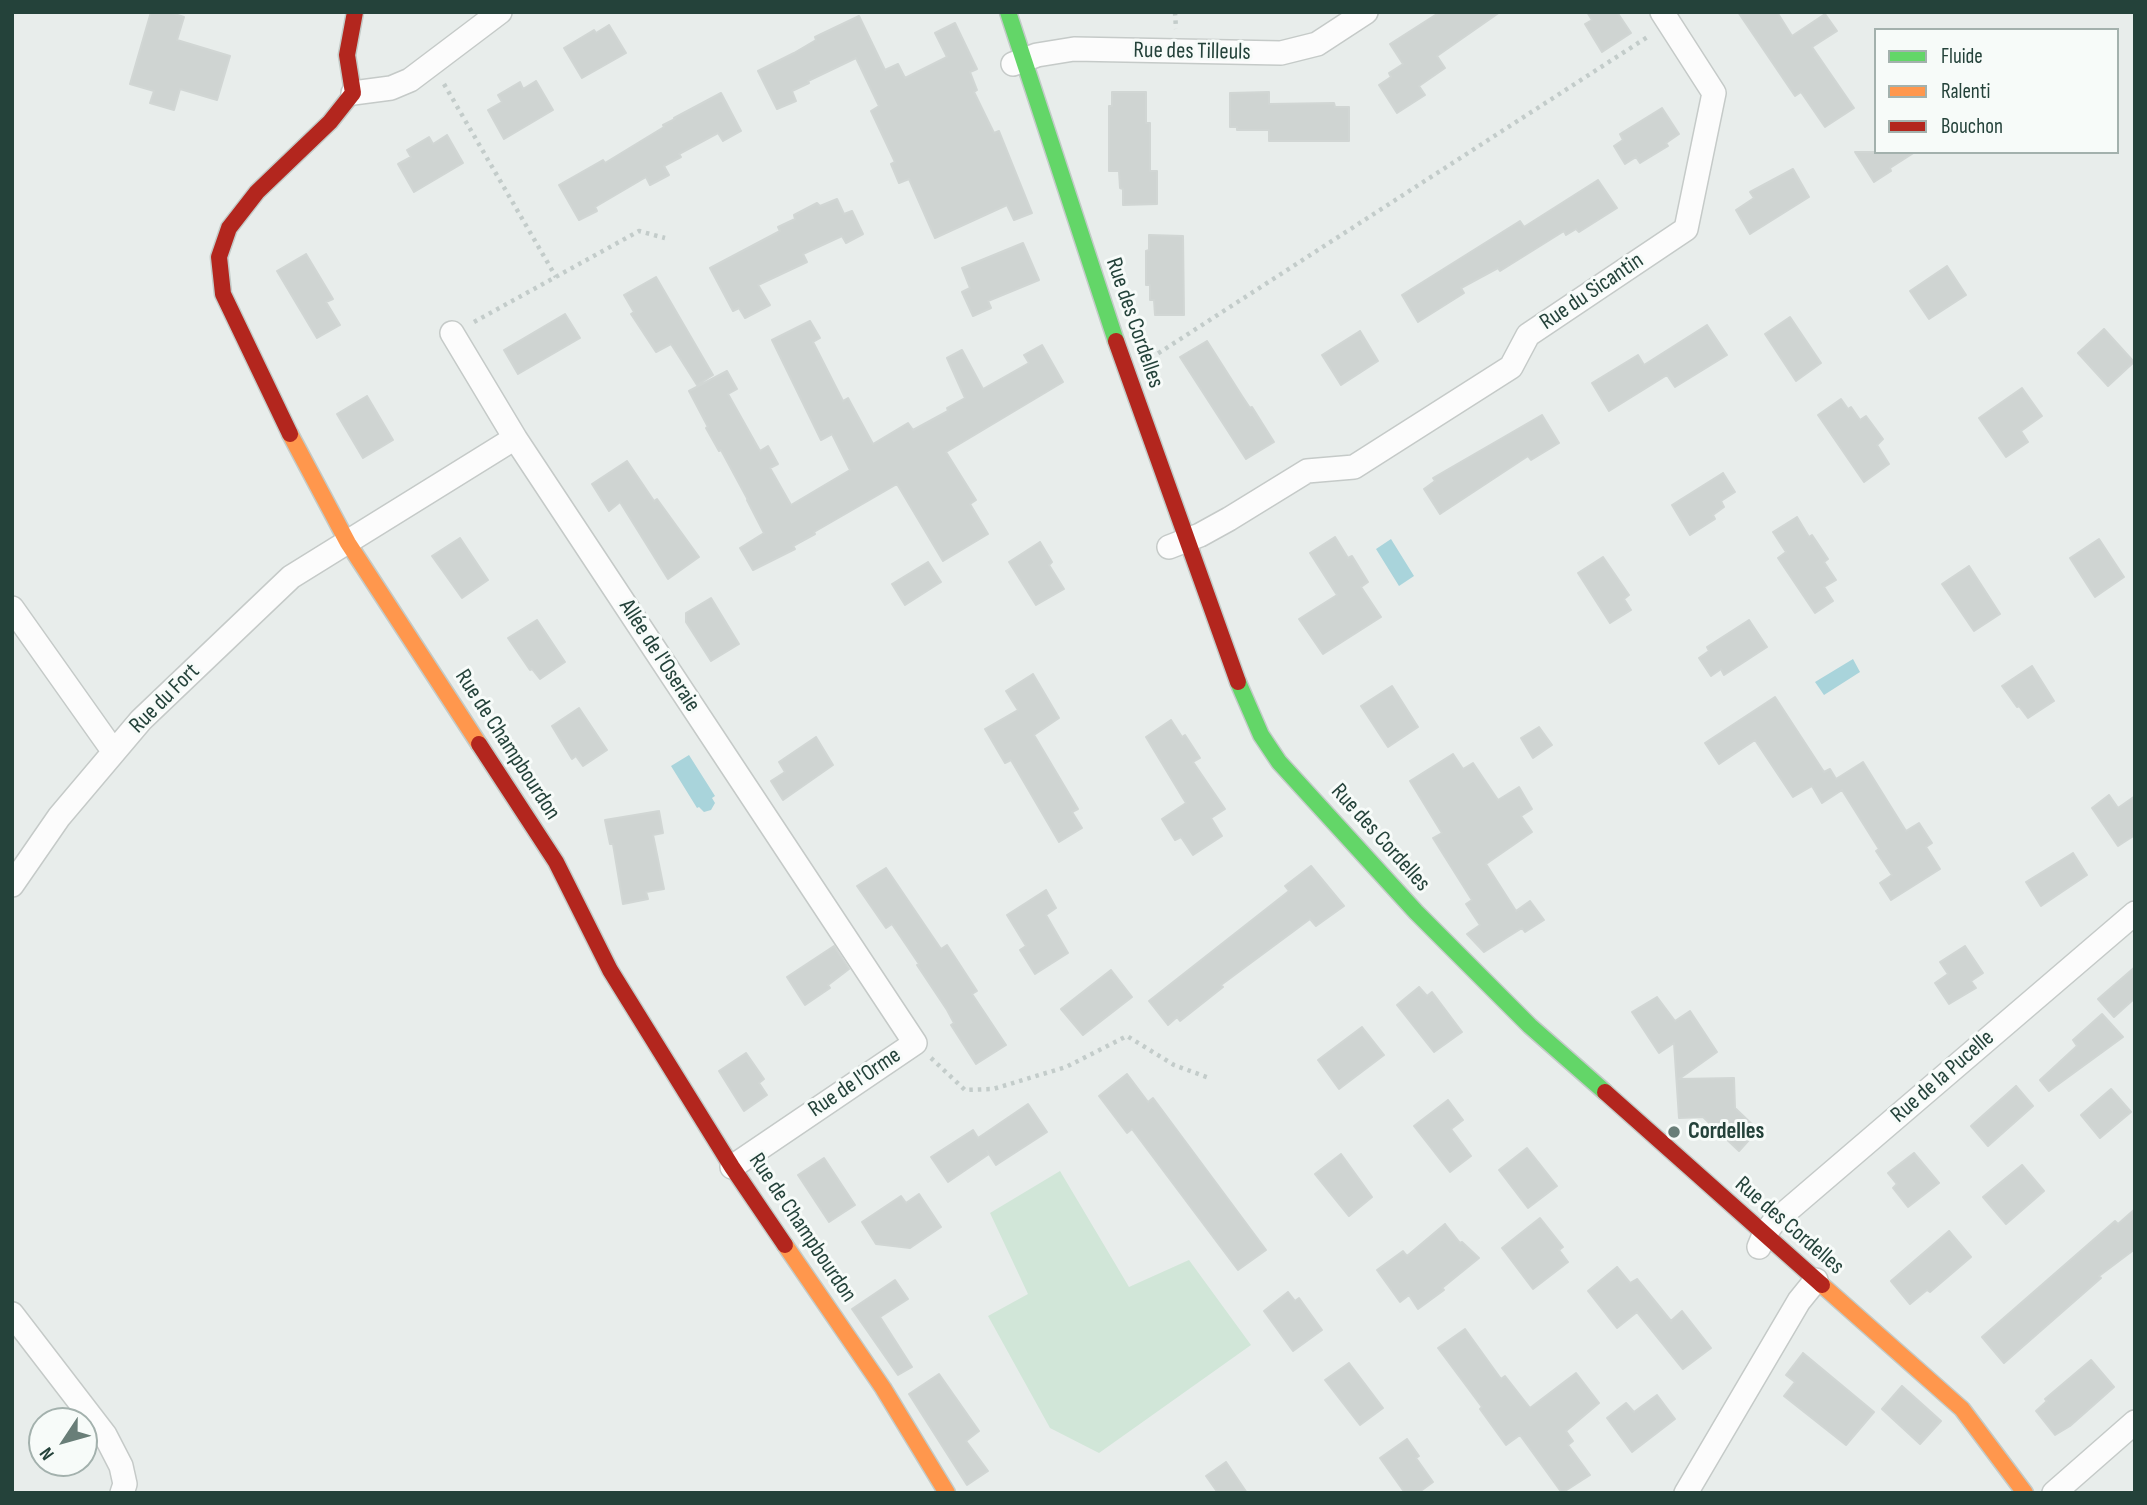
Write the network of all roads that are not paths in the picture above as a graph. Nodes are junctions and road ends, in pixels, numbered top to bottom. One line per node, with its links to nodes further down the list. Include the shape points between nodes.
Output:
1 (355, 12): 7 (street, via 348,55)
2 (500, 12): 7 (street, via 410,80 391,88)
3 (1008, 12): 6 (street, Rue des Cordelles)
4 (1366, 12): 6 (street, Rue des Tilleuls, via 1317,44 1281,53 1074,50)
5 (1665, 18): 11 (street, Rue du Sicantin, via 1714,93 1686,229 1528,335 1511,367 1354,467 1307,471)
6 (1017, 62): 11 (street, Rue des Cordelles, via 1126,372)
7 (353, 93): 10 (street, Rue de Champbourdon, via 330,122 257,192 229,228 219,257 222,294 305,466)
8 (452, 333): 9 (street, Allée de l'Oseraie)
9 (515, 438): 10 (street); 14 (street, Allée de l'Oseraie)
10 (348, 543): 13 (street, Rue du Fort, via 291,577 141,720); 17 (street, Rue de Champbourdon, via 556,862 610,970)
11 (1178, 544): 18 (street, Rue des Cordelles, via 1261,735 1279,762 1416,912 1530,1026)
12 (12, 608): 13 (street)
13 (114, 752): 15 (street, Rue du Fort, via 59,817)
14 (803, 874): 17 (street, Rue de l'Orme, via 915,1043)
15 (12, 885)
16 (2135, 913): 18 (street, Rue de la Pucelle, via 1773,1223)
17 (732, 1167): 23 (street, Rue de Champbourdon, via 883,1388)
18 (1762, 1241): 19 (street, Rue des Cordelles)
19 (1816, 1280): 24 (street, via 1799,1301); 25 (street, Rue des Cordelles, via 1962,1409)
20 (12, 1314): 22 (street, via 105,1434 121,1466)
21 (2135, 1422): 26 (street)
22 (122, 1493)
23 (947, 1493)
24 (1686, 1493)
25 (2025, 1493)
26 (2054, 1493)

